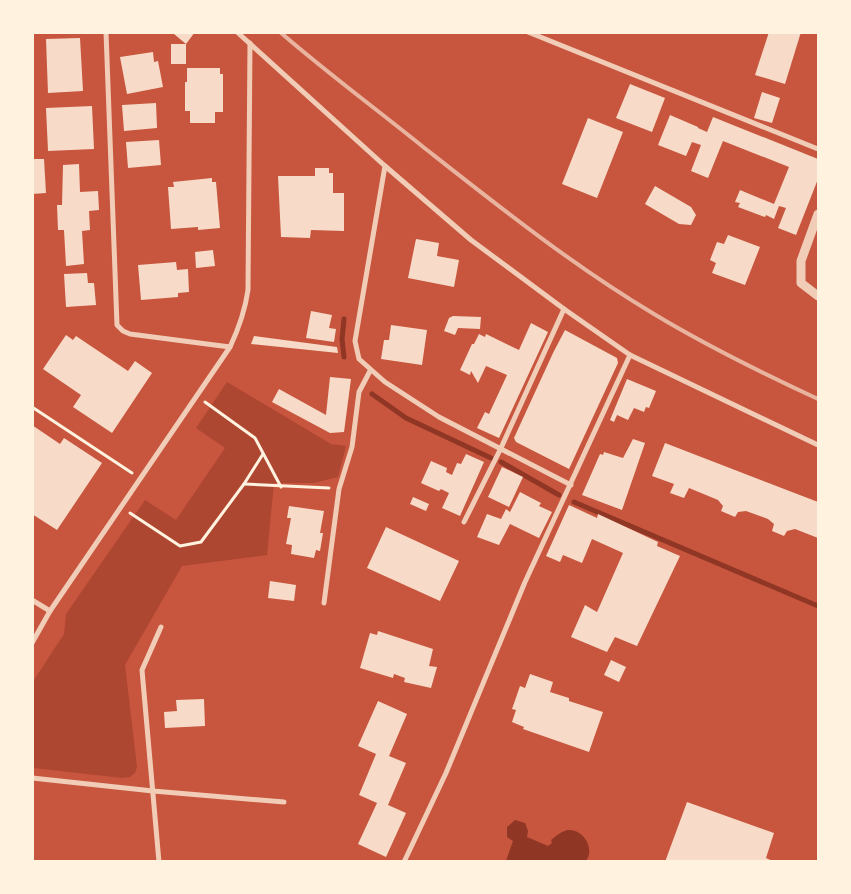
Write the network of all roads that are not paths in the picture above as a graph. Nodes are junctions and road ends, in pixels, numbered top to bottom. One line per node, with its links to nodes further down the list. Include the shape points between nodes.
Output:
1 (106, 32): 10 (street, via 117,325 130,334)
2 (237, 32): 4 (street)
3 (528, 32): 5 (street)
4 (250, 43): 6 (street); 10 (street, via 248,290 245,311)
5 (818, 149)
6 (385, 166): 9 (street, via 471,240); 12 (street, via 355,341 359,359)
7 (818, 214): 8 (street, via 801,261 801,283)
8 (818, 296)
9 (564, 309): 11 (street); 14 (street)
10 (230, 347): 19 (street)
11 (630, 354): 13 (street); 15 (street)
12 (370, 371): 14 (street, via 439,417); 18 (street, via 359,392 352,447 339,489)
13 (818, 445)
14 (501, 448): 15 (street); 16 (street)
15 (571, 485): 26 (street, via 525,582 446,773)
16 (464, 522)
17 (32, 600): 19 (street)
18 (324, 603)
19 (50, 611): 21 (street)
20 (161, 627): 23 (street, via 142,670)
21 (32, 644)
22 (32, 778): 23 (street)
23 (153, 791): 24 (street); 25 (street)
24 (284, 802)
25 (159, 862)
26 (404, 862)

